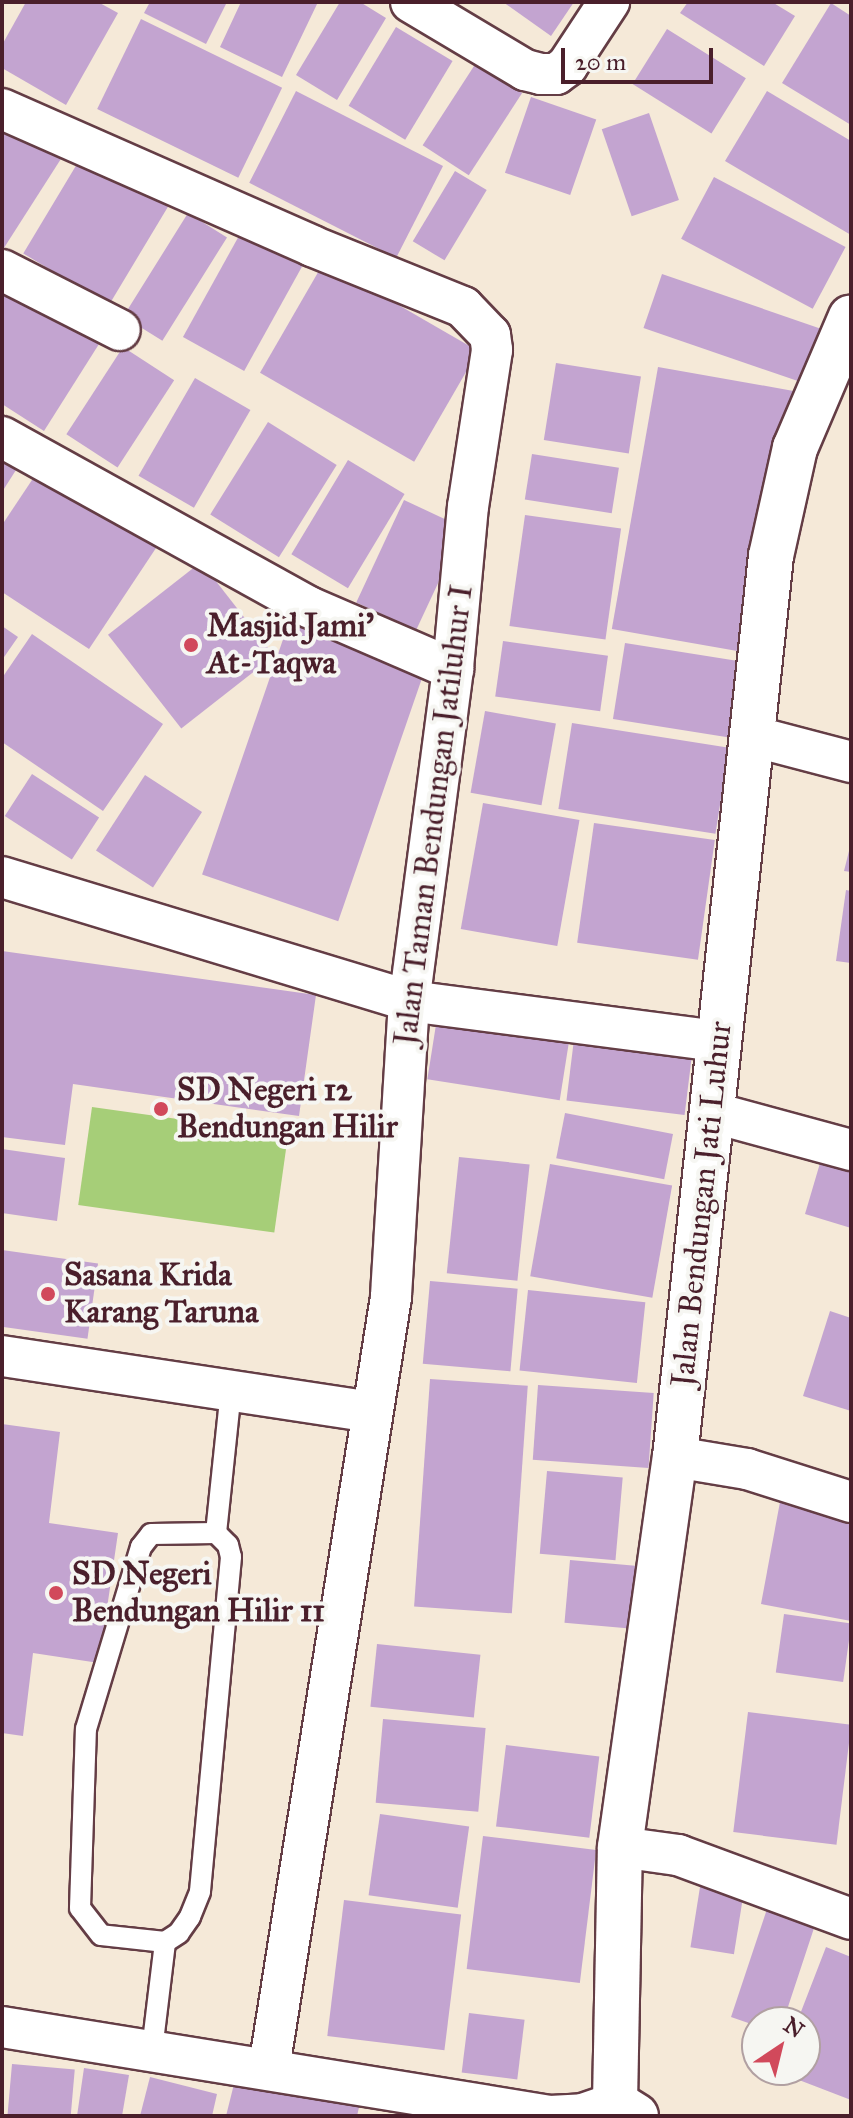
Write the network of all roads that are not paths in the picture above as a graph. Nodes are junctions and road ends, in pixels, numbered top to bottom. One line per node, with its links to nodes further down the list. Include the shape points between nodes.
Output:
1 (411, 2): 2 (street, via 525,70 556,74 567,66)
2 (609, 2)
3 (2, 109): 8 (street, Jalan Taman Bendungan Jatiluhur I, via 463,307 479,321 490,335 492,350 468,506)
4 (2, 270): 6 (street)
5 (851, 317): 9 (street, Jalan Bendungan Jati Luhur, via 795,448 771,556)
6 (120, 330)
7 (2, 437): 8 (street, via 309,607)
8 (453, 669): 12 (street, Jalan Taman Bendungan Jatiluhur I)
9 (752, 736): 10 (street); 13 (street, Jalan Bendungan Jati Luhur)
10 (851, 762)
11 (2, 877): 12 (street)
12 (409, 1001): 13 (street); 18 (street, Jalan Taman Bendungan Jatiluhur I, via 391,1297)
13 (719, 1041): 14 (street, Jalan Bendungan Jati Luhur)
14 (711, 1112): 15 (street); 19 (street, Jalan Bendungan Jati Luhur)
15 (851, 1150)
16 (2, 1356): 17 (street)
17 (231, 1391): 18 (street); 21 (lane)
18 (372, 1412): 27 (street, Jalan Taman Bendungan Jatiluhur I)
19 (675, 1457): 20 (street, via 747,1469); 22 (street, Jalan Bendungan Jati Luhur)
20 (851, 1502)
21 (216, 1533): 24 (lane, via 231,1557 200,1892 185,1925); 24 (lane, via 151,1534 141,1547 86,1729 80,1908 101,1935)
22 (620, 1847): 23 (street, via 678,1855); 29 (street, Jalan Bendungan Jati Luhur)
23 (851, 1919)
24 (165, 1942): 26 (lane)
25 (2, 2027): 26 (street)
26 (152, 2050): 27 (street)
27 (269, 2068): 28 (street)
28 (388, 2103): 30 (street)
29 (626, 2109): 30 (street)
30 (550, 2116)

